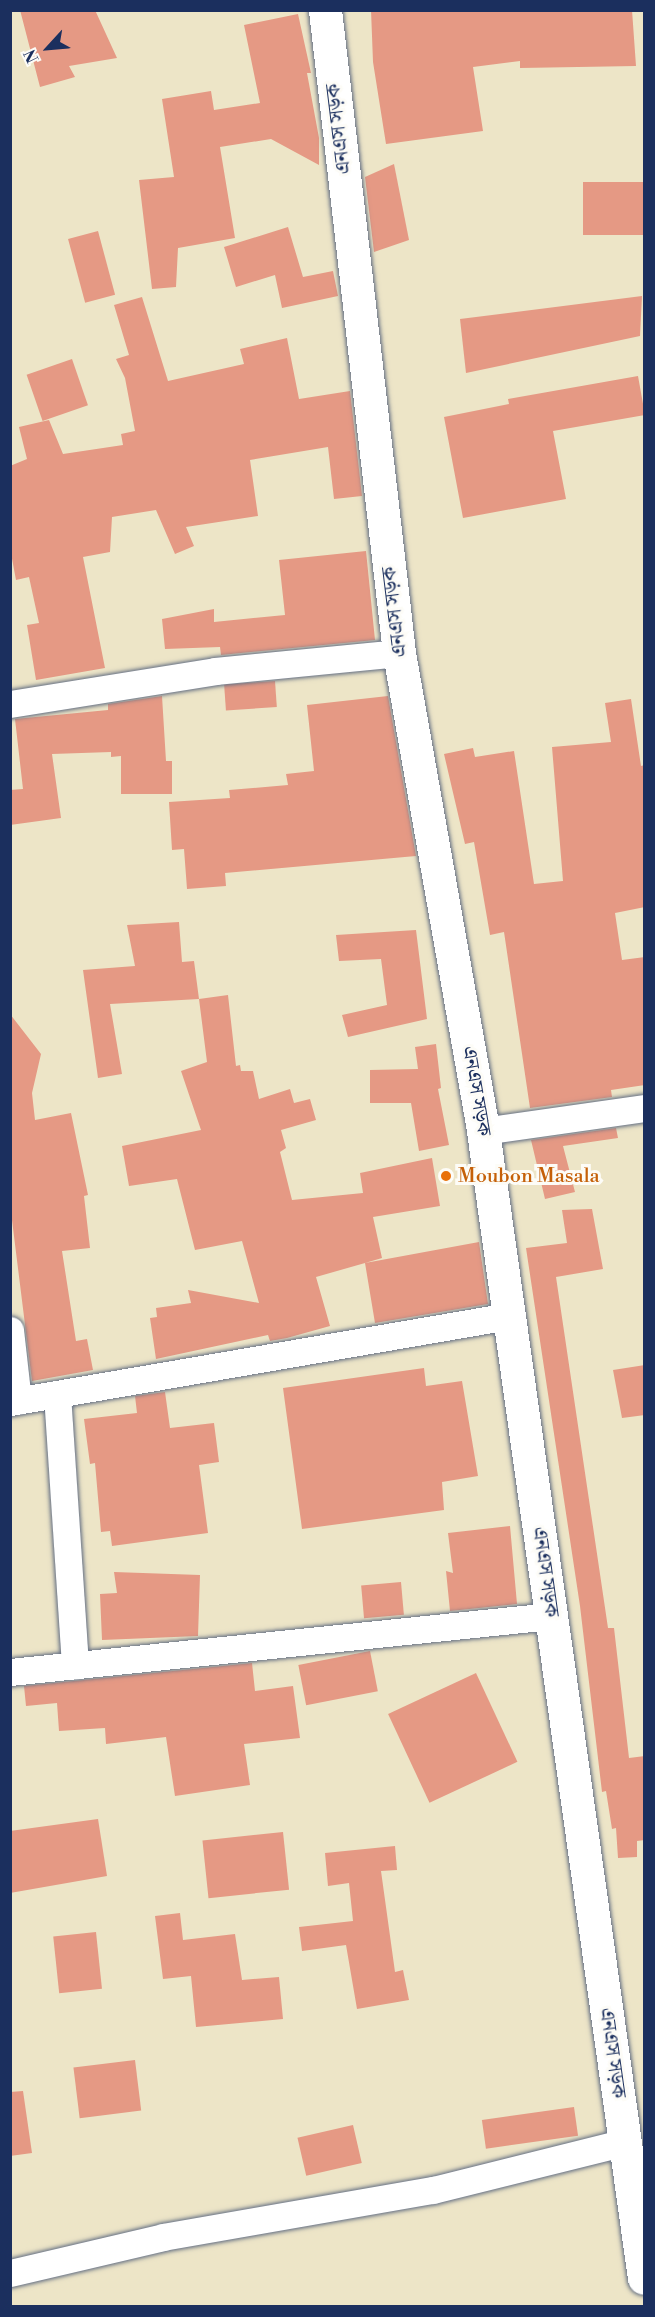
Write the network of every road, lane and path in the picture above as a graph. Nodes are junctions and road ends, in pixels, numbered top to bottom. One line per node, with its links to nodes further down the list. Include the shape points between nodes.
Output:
1 (325, 10): 2 (main road, এনএস সড়ক)
2 (399, 653): 3 (street, via 215,671); 5 (main road, এনএস সড়ক)
3 (10, 704)
4 (645, 1108): 5 (street)
5 (483, 1131): 6 (main road, এনএস সড়ক)
6 (509, 1316): 8 (street); 10 (main road, এনএস সড়ক)
7 (10, 1330): 9 (street)
8 (57, 1394): 9 (street); 11 (street)
9 (14, 1402)
10 (551, 1616): 11 (street); 13 (main road, এনএস সড়ক)
11 (75, 1665): 12 (street)
12 (10, 1672)
13 (625, 2142): 14 (street, via 433,2190 164,2237); 15 (main road, এনএস সড়ক)
14 (10, 2273)
15 (645, 2278)

